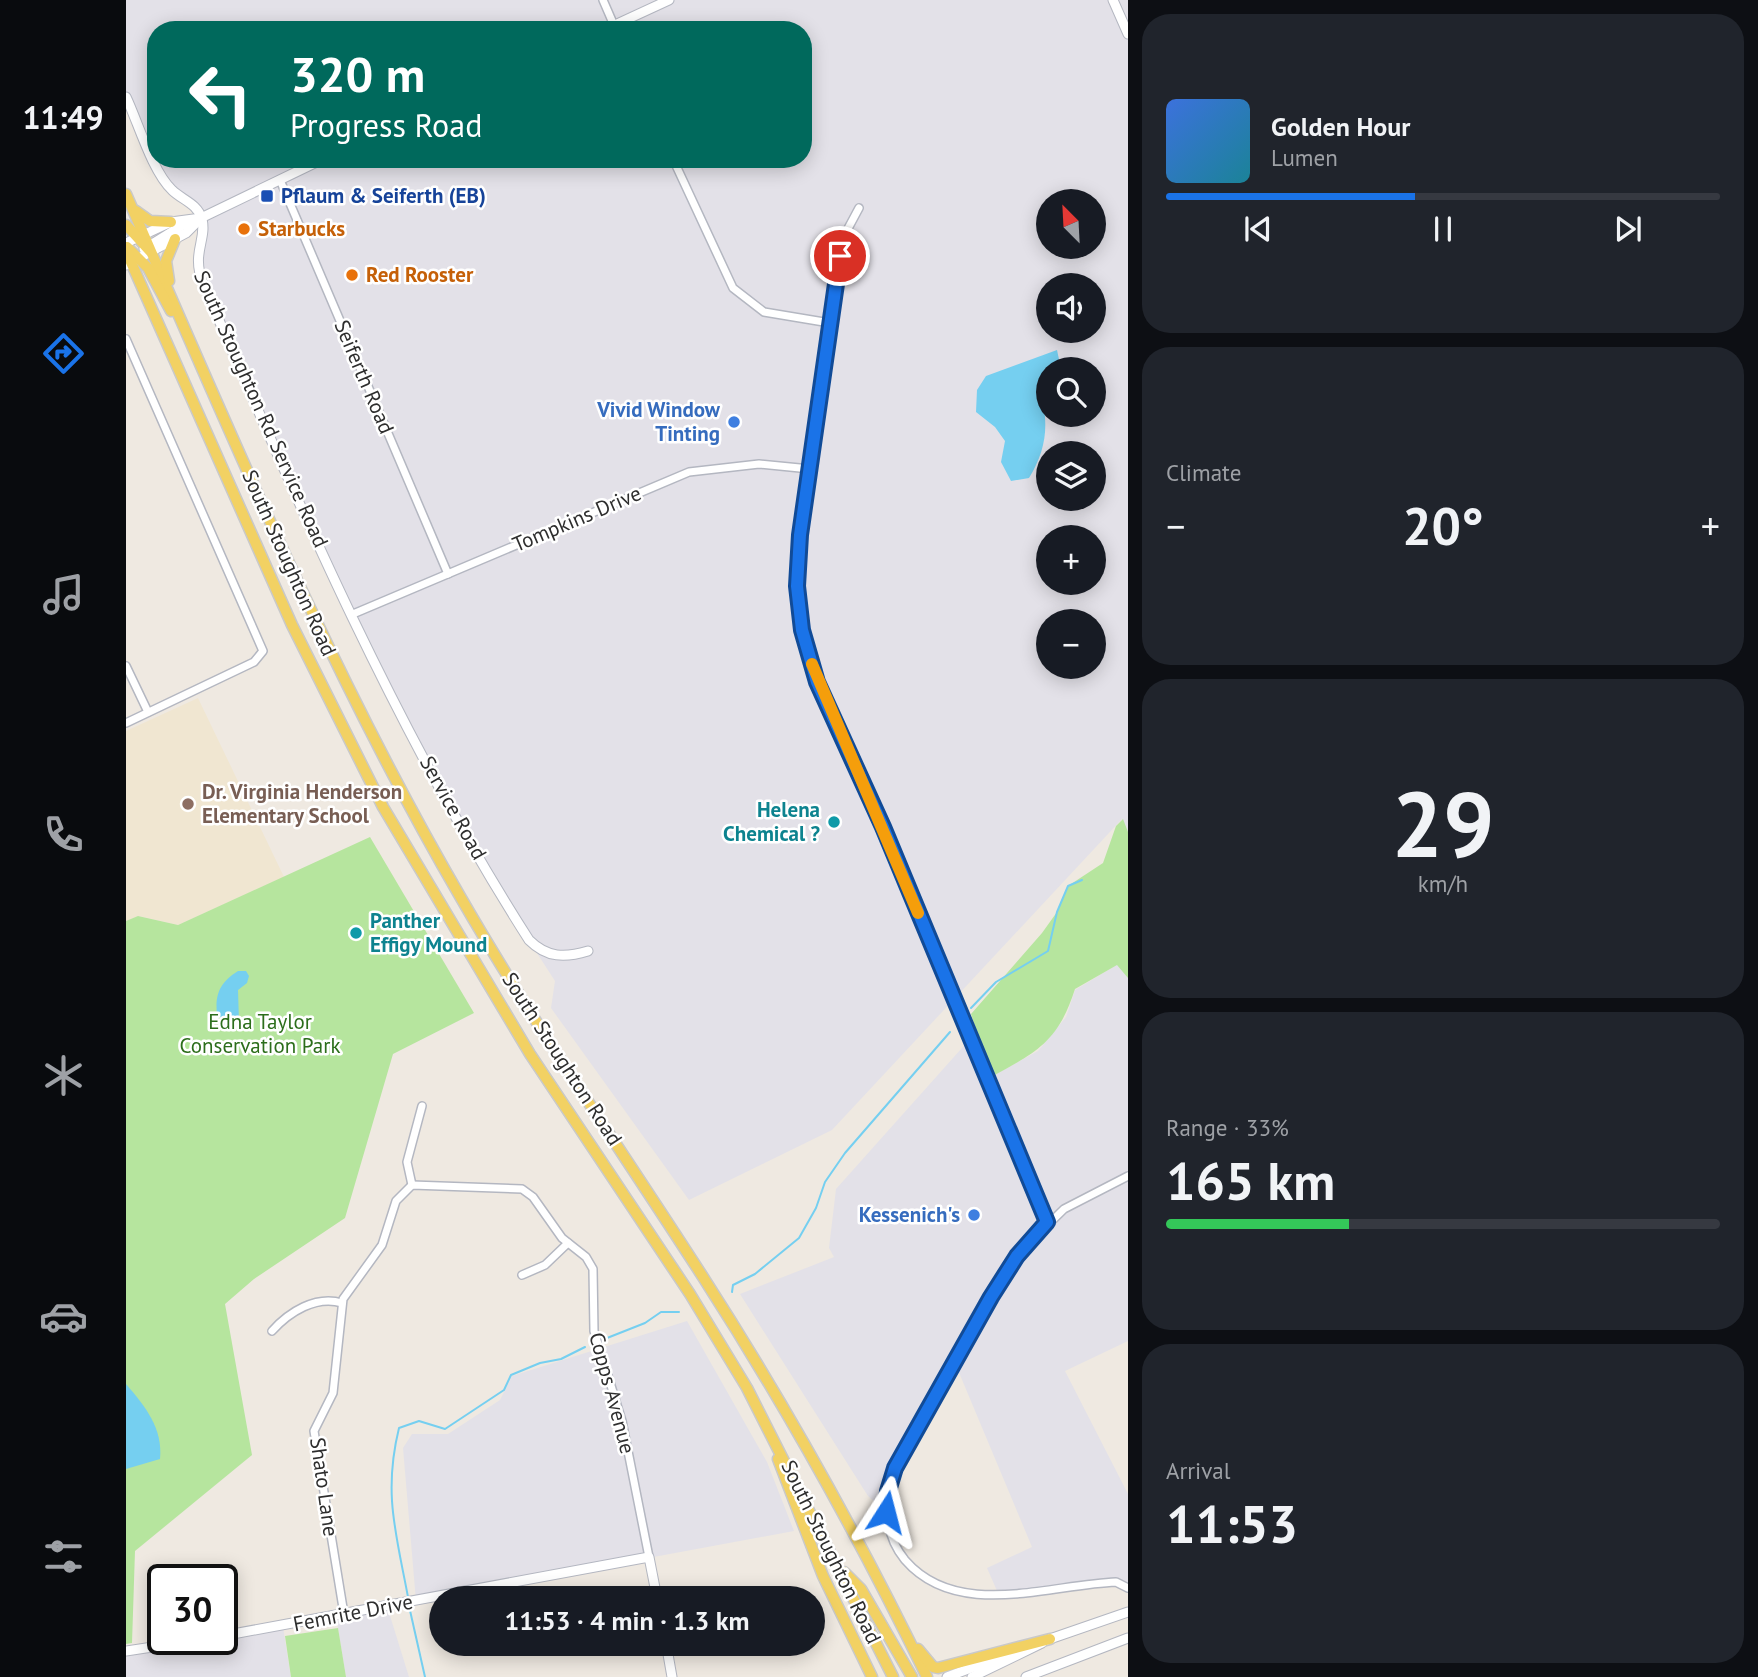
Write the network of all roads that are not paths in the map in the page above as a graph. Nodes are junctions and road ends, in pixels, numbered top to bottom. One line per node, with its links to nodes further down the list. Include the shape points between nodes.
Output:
1 (603, 0): 4 (street)
2 (669, 0): 5 (street)
3 (1113, 0): 6 (street)
4 (612, 21)
5 (627, 21)
6 (1128, 34)
7 (126, 97): 8 (street)
8 (147, 143)
9 (158, 168): 16 (street, via 164,181 192,203)
10 (305, 168): 12 (street)
11 (677, 168): 24 (street, via 733,288 764,312)
12 (280, 180): 16 (street); 28 (street, Seiferth Road)
13 (126, 194): 14 (main road, South Stoughton Road)
14 (132, 208): 17 (main road, via 150,221); 20 (main road, South Stoughton Road)
15 (859, 208): 24 (street, via 844,236)
16 (201, 218): 17 (street); 19 (street); 20 (street); 29 (street, South Stoughton Rd Service Road, via 200,275)
17 (171, 222): 20 (street)
18 (126, 225): 20 (main road)
19 (175, 239): 20 (street); 23 (main road, via 166,261)
20 (135, 250): 22 (main road, South Stoughton Road); 23 (main road, South Stoughton Road); 26 (main road)
21 (126, 278): 22 (main road)
22 (141, 285): 42 (main road, South Stoughton Road, via 295,633 389,818 505,1015 694,1300)
23 (168, 291): 26 (main road, South Stoughton Road)
24 (830, 323): 27 (street)
25 (126, 339): 31 (street, via 263,653 254,662)
26 (197, 356): 50 (main road, South Stoughton Road, via 332,658 408,803 510,980 775,1394)
27 (810, 469): 28 (street, Tompkins Drive, via 759,464 689,472); 37 (street, via 797,586 802,630 814,671)
28 (448, 574): 29 (street, Tompkins Drive)
29 (353, 614): 33 (street, Service Road, via 438,782 529,940 543,952 558,956)
30 (126, 666): 31 (street)
31 (148, 712): 32 (street)
32 (126, 723)
33 (588, 951)
34 (422, 1106): 36 (street, via 407,1162)
35 (1128, 1176): 37 (street, via 1080,1199)
36 (412, 1185): 38 (street, Copps Avenue, via 522,1189); 40 (street, Shato Lane, via 396,1202 382,1245)
37 (1047, 1222): 46 (street, via 1017,1256 991,1297 895,1468 886,1512 890,1532 901,1555 932,1583 953,1592 971,1595 1114,1582)
38 (568, 1243): 39 (street, via 545,1265); 43 (street, Copps Avenue, via 593,1269 594,1331 622,1421)
39 (522, 1275)
40 (342, 1303): 41 (street, via 318,1301 285,1318); 48 (street, Shato Lane, via 333,1393 317,1420 314,1437)
41 (272, 1331)
42 (771, 1433): 44 (main road, South Stoughton Road); 57 (main road, via 815,1555)
43 (649, 1557): 45 (street, Copps Avenue); 48 (street, Femrite Drive)
44 (838, 1565): 58 (main road, South Stoughton Road); 59 (main road, via 861,1589)
45 (655, 1586)
46 (1128, 1588)
47 (1128, 1612): 52 (street)
48 (344, 1614): 49 (street, Femrite Drive)
49 (238, 1633)
50 (906, 1634): 52 (main road, via 933,1667 939,1668); 60 (main road, South Stoughton Road)
51 (1128, 1638): 63 (street)
52 (1050, 1639): 61 (street); 62 (street)
53 (147, 1648): 54 (street)
54 (126, 1651)
55 (668, 1656): 56 (street)
56 (672, 1677)
57 (872, 1677)
58 (892, 1677)
59 (912, 1677)
60 (927, 1677)
61 (947, 1677)
62 (972, 1677)
63 (1027, 1677)

